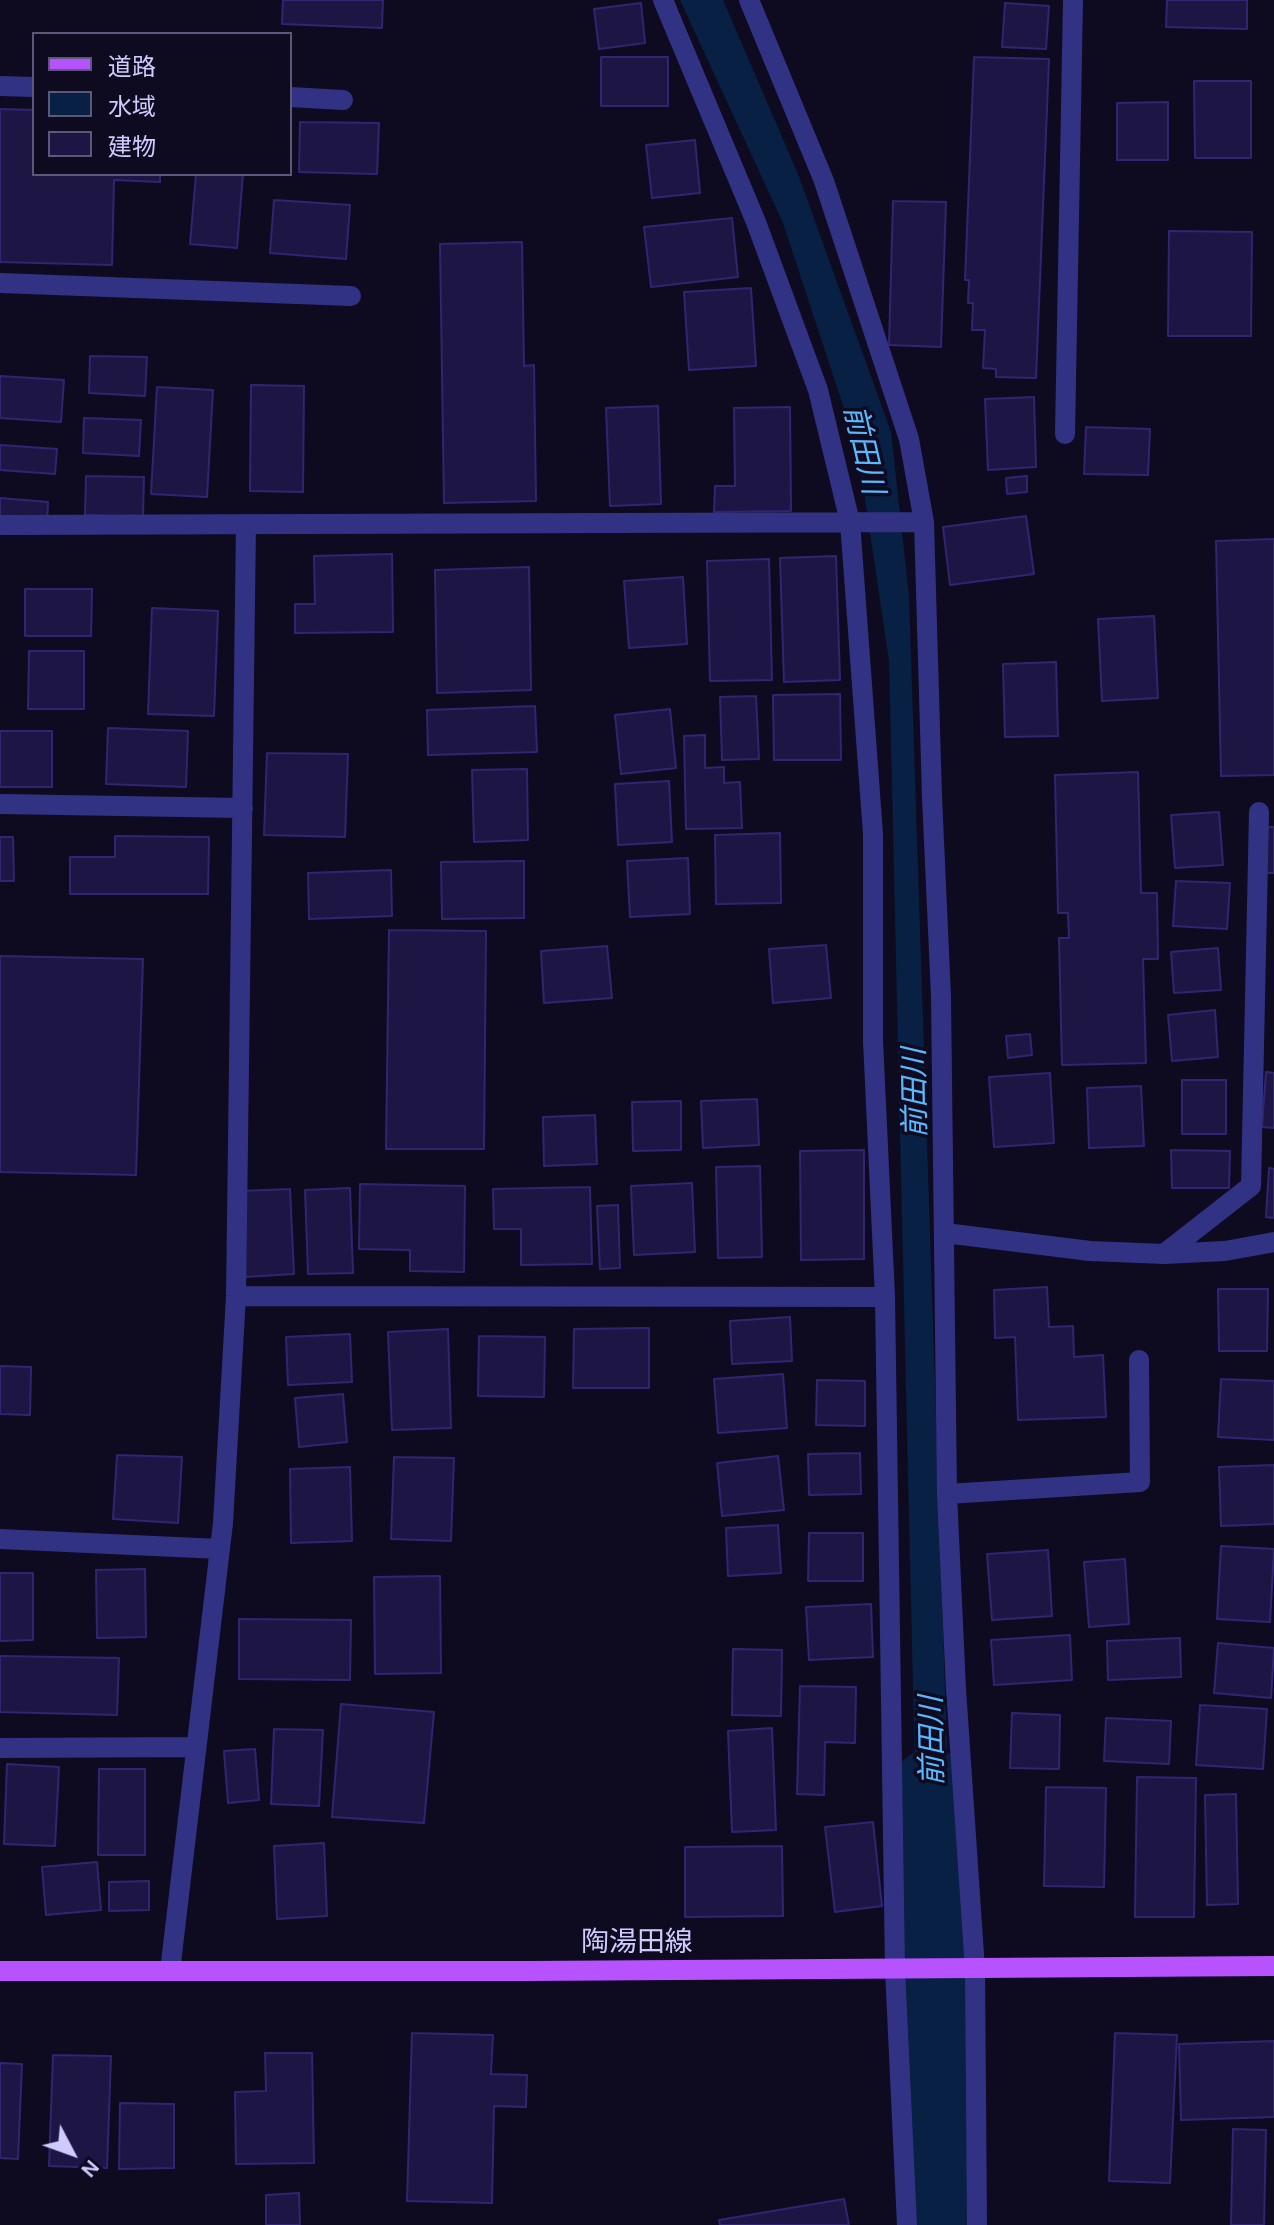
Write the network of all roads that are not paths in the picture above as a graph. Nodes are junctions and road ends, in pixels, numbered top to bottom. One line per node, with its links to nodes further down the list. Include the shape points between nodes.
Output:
1 (663, 0): 11 (street, via 756,222 818,390)
2 (749, 0): 12 (street, via 824,181 909,439)
3 (1073, 0): 10 (street)
4 (0, 86): 5 (street)
5 (32, 87)
6 (292, 97): 7 (street)
7 (343, 100)
8 (0, 283): 9 (street)
9 (351, 296)
10 (1065, 434)
11 (852, 522): 12 (street); 13 (street); 22 (street, via 873,834 873,1040)
12 (922, 522): 18 (street)
13 (246, 524): 14 (street); 16 (street)
14 (0, 525)
15 (0, 804): 16 (street)
16 (243, 808): 21 (street)
17 (1259, 812): 20 (street, via 1251,1186)
18 (945, 1233): 20 (street, via 1090,1251); 24 (street)
19 (1274, 1242): 20 (street)
20 (1164, 1254)
21 (236, 1296): 22 (street); 26 (street)
22 (885, 1297): 30 (street)
23 (1139, 1360): 24 (street, via 1140,1482)
24 (947, 1494): 31 (street)
25 (0, 1539): 26 (street)
26 (220, 1549): 27 (street)
27 (196, 1747): 28 (street); 33 (street)
28 (0, 1748)
29 (1274, 1966): 31 (main road, 陶湯田線)
30 (895, 1969): 31 (main road, 陶湯田線); 33 (main road, 陶湯田線); 34 (street)
31 (975, 1969): 35 (street)
32 (0, 1971): 33 (main road, 陶湯田線)
33 (170, 1971)
34 (907, 2225)
35 (977, 2225)

